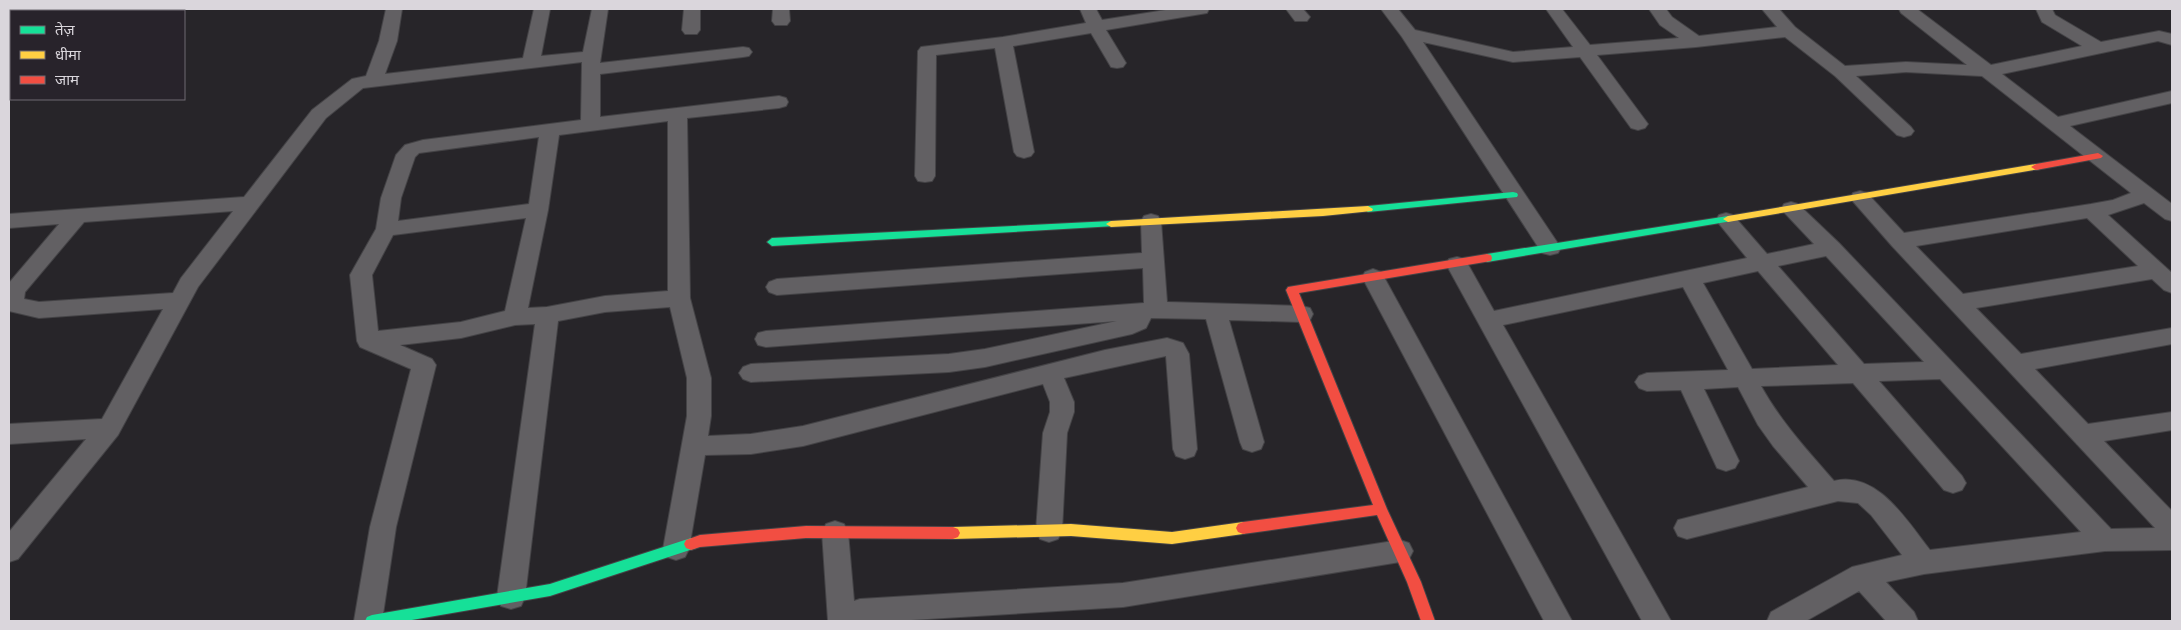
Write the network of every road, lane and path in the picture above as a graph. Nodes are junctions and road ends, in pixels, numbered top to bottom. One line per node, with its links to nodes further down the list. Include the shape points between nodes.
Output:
1 (394, 9): 28 (street, via 388,41)
2 (542, 9): 25 (street)
3 (600, 9): 23 (street)
4 (692, 9): 14 (street)
5 (1088, 9): 13 (street)
6 (1201, 9): 13 (street)
7 (1389, 9): 16 (street)
8 (1554, 9): 22 (street)
9 (1657, 9): 19 (street, via 1666,21)
10 (1770, 9): 15 (street)
11 (1907, 9): 26 (street)
12 (2044, 9): 20 (street, via 2048,18)
13 (1096, 27): 18 (street); 24 (street)
14 (691, 30)
15 (1789, 31): 19 (street); 27 (street)
16 (1409, 34): 22 (street, via 1513,57); 40 (street)
17 (2172, 40): 20 (street, via 2159,36)
18 (1003, 42): 37 (street); 39 (street, via 928,51)
19 (1696, 42): 22 (street)
20 (2099, 48): 26 (street)
21 (743, 52): 23 (street)
22 (1586, 53): 34 (street)
23 (590, 63): 25 (street); 33 (street)
24 (1117, 63)
25 (531, 64): 28 (street)
26 (1989, 71): 27 (street, via 1906,67); 32 (street)
27 (1841, 72): 36 (street)
28 (374, 81): 43 (street, via 358,83 319,114)
29 (2172, 97): 32 (street)
30 (779, 102): 31 (street)
31 (677, 113): 33 (street); 64 (street)
32 (2056, 123): 38 (street)
33 (590, 124): 35 (street)
34 (1638, 124)
35 (550, 130): 45 (street); 52 (street, via 412,148 406,155 392,198)
36 (1904, 131)
37 (1024, 152)
38 (2098, 156): 41 (street); 42 (street)
39 (925, 176)
40 (1513, 194): 51 (street, via 1323,213); 55 (street)
41 (2147, 194): 46 (street, via 2117,206); 47 (street)
42 (1860, 198): 44 (street); 54 (street)
43 (251, 203): 48 (street); 65 (street, via 189,283)
44 (1792, 209): 49 (street); 56 (street)
45 (538, 210): 52 (street); 71 (street)
46 (2091, 211): 54 (street); 62 (street)
47 (2172, 214)
48 (77, 217): 50 (street); 65 (street, via 16,290 11,304 39,310)
49 (1726, 220): 55 (street); 58 (street)
50 (9, 221)
51 (1151, 221): 53 (street); 57 (street)
52 (386, 229): 75 (street, via 361,275)
53 (772, 242)
54 (1899, 242): 66 (street)
55 (1550, 248): 59 (street)
56 (1831, 248): 58 (street); 77 (street)
57 (1153, 260): 63 (street); 67 (street)
58 (1763, 262): 61 (street); 80 (street)
59 (1457, 264): 60 (street); 72 (street)
60 (1373, 277): 70 (street, via 1292,290); 111 (street)
61 (1689, 278): 72 (street); 81 (street)
62 (2164, 278): 66 (street)
63 (776, 287)
64 (679, 298): 69 (street, via 605,304); 89 (street, via 700,378)
65 (180, 300): 85 (street)
66 (1958, 303): 76 (street)
67 (1148, 311): 68 (street); 74 (street); 78 (street, via 1132,326 984,358 949,363)
68 (1215, 312): 70 (street); 88 (street)
69 (547, 314): 71 (street); 106 (street)
70 (1302, 314): 94 (street)
71 (514, 317): 75 (street, via 461,330)
72 (1488, 320): 112 (street)
73 (2172, 336): 76 (street)
74 (766, 339)
75 (368, 340): 109 (street, via 424,365 383,527)
76 (2016, 364): 87 (street)
77 (1945, 370): 80 (street); 100 (street)
78 (751, 373)
79 (1050, 373): 89 (street, via 803,436 752,444); 90 (street, via 1156,348 1175,349); 97 (street, via 1062,402 1062,412 1055,434)
80 (1859, 373): 81 (street); 92 (street)
81 (1743, 378): 82 (street); 93 (street, via 1782,439)
82 (1688, 380): 83 (street); 91 (street)
83 (1647, 382)
84 (2172, 421): 87 (street)
85 (109, 428): 86 (street); 102 (street)
86 (9, 434)
87 (2083, 434): 96 (street)
88 (1252, 442)
89 (694, 446): 101 (street)
90 (1185, 449)
91 (1726, 461)
92 (1953, 483)
93 (1828, 493): 95 (street); 104 (street, via 1838,490 1864,493 1880,507)
94 (1381, 509): 97 (street, via 1172,538); 103 (street)
95 (1687, 528)
96 (2172, 528)
97 (1048, 530): 98 (street)
98 (835, 532): 101 (street, via 700,541); 107 (street)
99 (2172, 539): 100 (street)
100 (2105, 540): 104 (street)
101 (676, 549): 106 (street, via 550,590)
102 (9, 551)
103 (1400, 551): 107 (street, via 1123,595); 110 (street)
104 (1924, 562): 105 (street)
105 (1862, 575): 113 (street); 114 (street)
106 (511, 597): 108 (street)
107 (851, 616)
108 (411, 618): 109 (street)
109 (370, 621)
110 (1428, 621)
111 (1558, 621)
112 (1657, 621)
113 (1782, 621)
114 (1904, 621)

